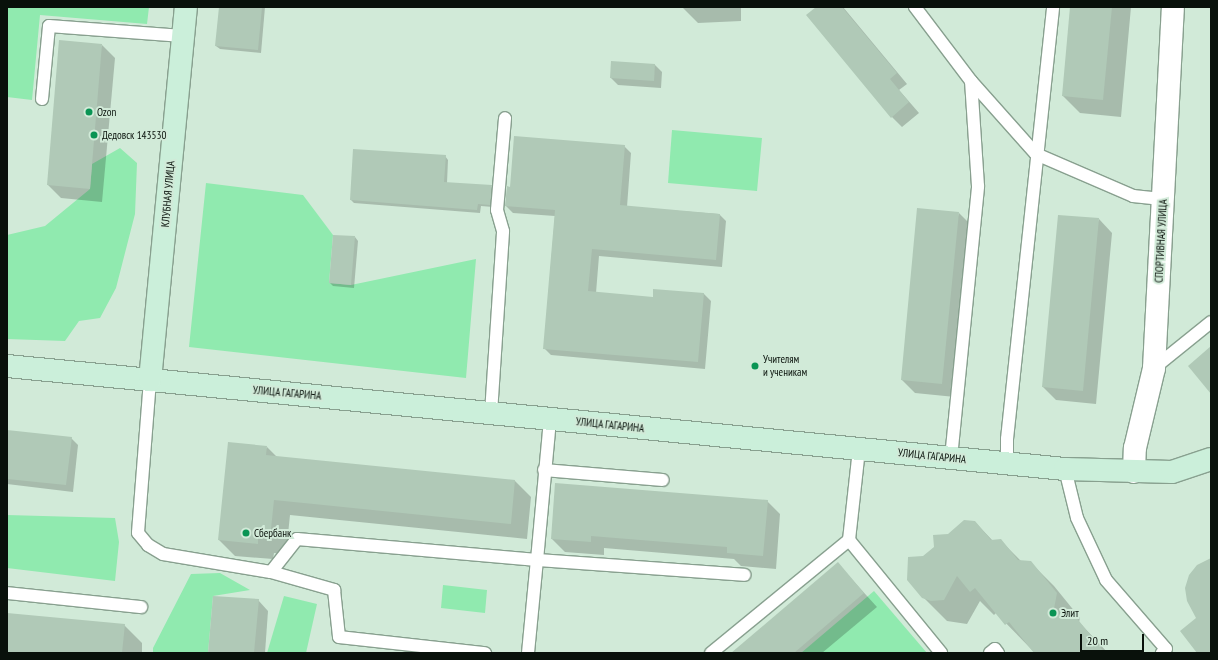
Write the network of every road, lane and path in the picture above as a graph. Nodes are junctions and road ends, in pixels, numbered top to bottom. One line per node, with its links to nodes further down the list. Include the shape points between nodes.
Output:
1 (186, 7): 5 (street, КЛУБНАЯ УЛИЦА)
2 (915, 7): 6 (lane)
3 (1053, 7): 9 (lane)
4 (1173, 7): 10 (street, СПОРТИВНАЯ УЛИЦА)
5 (183, 36): 7 (lane, via 49,26); 14 (street, КЛУБНАЯ УЛИЦА)
6 (971, 81): 9 (lane); 18 (lane, via 978,186)
7 (42, 99)
8 (505, 118): 15 (lane, via 497,210 503,231)
9 (1036, 154): 10 (lane, via 1133,196); 20 (lane, via 1007,439)
10 (1164, 199): 13 (street, СПОРТИВНАЯ УЛИЦА)
11 (1211, 322): 13 (lane)
12 (7, 366): 14 (street, УЛИЦА ГАГАРИНА)
13 (1154, 368): 23 (street, СПОРТИВНАЯ УЛИЦА, via 1135,448)
14 (150, 380): 15 (street, УЛИЦА ГАГАРИНА); 27 (lane, via 138,533 148,545 163,554)
15 (491, 413): 16 (street, УЛИЦА ГАГАРИНА)
16 (550, 419): 17 (street, УЛИЦА ГАГАРИНА); 22 (lane)
17 (859, 448): 18 (street, УЛИЦА ГАГАРИНА); 25 (lane)
18 (951, 458): 20 (street, УЛИЦА ГАГАРИНА)
19 (1211, 459): 23 (street, УЛИЦА ГАГАРИНА, via 1172,472)
20 (1007, 463): 21 (street, УЛИЦА ГАГАРИНА)
21 (1065, 469): 23 (street, УЛИЦА ГАГАРИНА); 37 (lane, via 1077,518 1106,580 1166,649)
22 (544, 470): 24 (lane); 26 (lane)
23 (1134, 472)
24 (663, 480)
25 (849, 540): 33 (lane); 34 (lane)
26 (537, 560): 27 (lane, via 297,538); 28 (lane); 32 (lane)
27 (271, 572): 31 (lane, via 334,590 339,637)
28 (744, 575)
29 (7, 593): 30 (lane)
30 (141, 607)
31 (485, 653)
32 (528, 653)
33 (711, 653)
34 (941, 653)
35 (990, 653): 36 (lane, via 995,649)
36 (998, 653)
37 (1162, 653)

